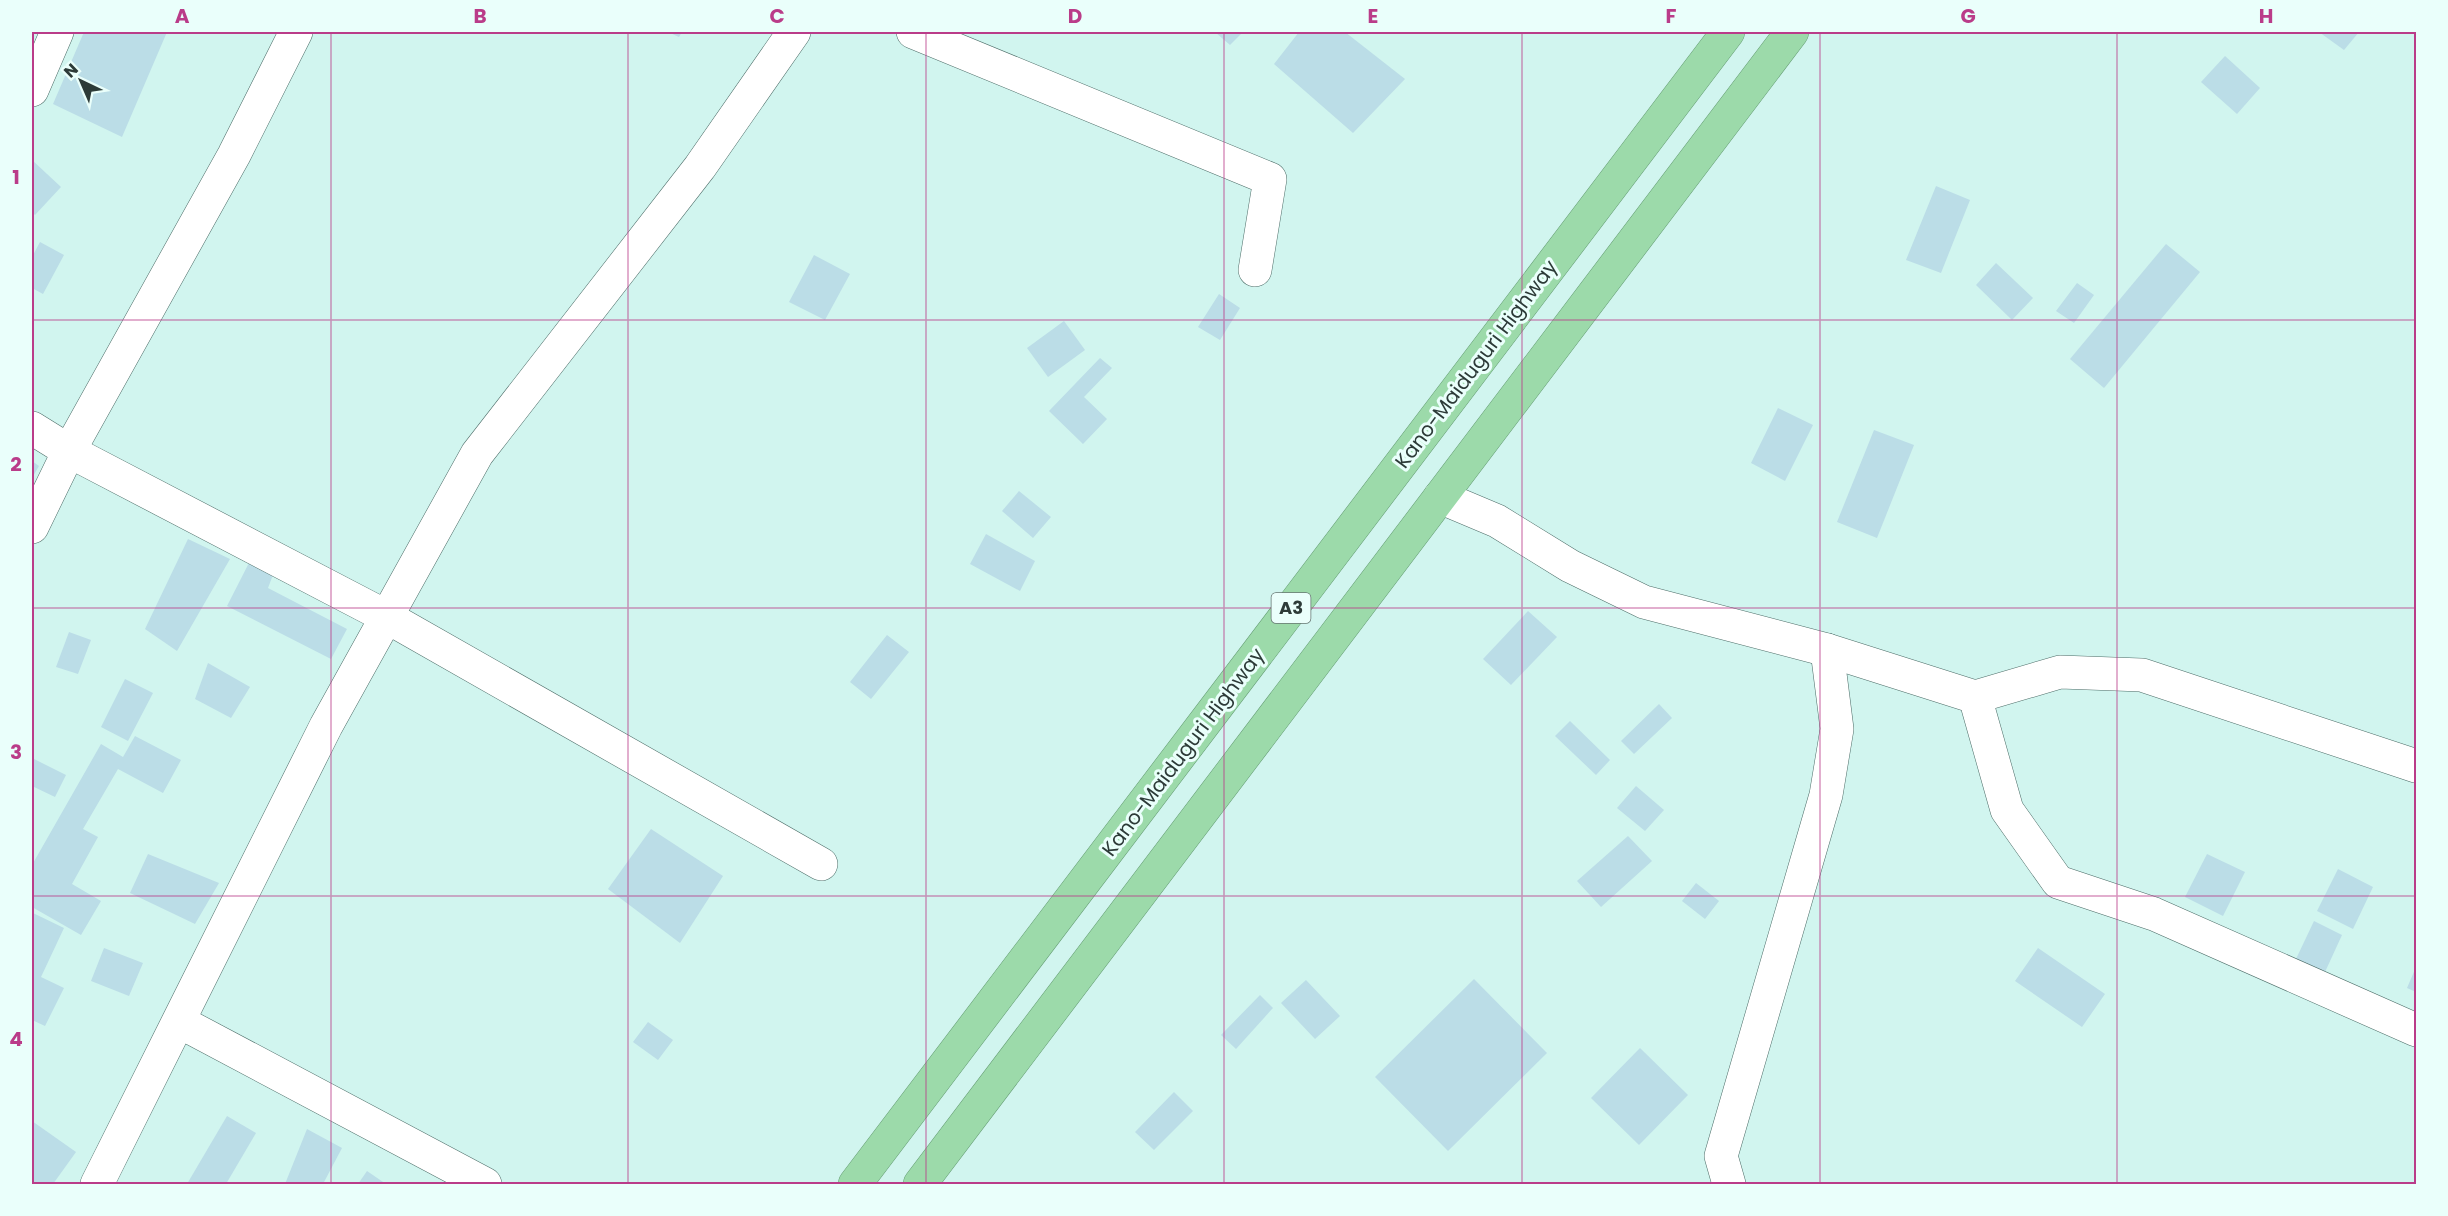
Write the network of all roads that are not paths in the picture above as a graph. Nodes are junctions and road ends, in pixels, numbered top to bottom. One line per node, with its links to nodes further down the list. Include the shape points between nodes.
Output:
1 (57, 32): 7 (street)
2 (296, 32): 10 (street, via 234,155)
3 (794, 32): 13 (street, via 700,167 477,454)
4 (913, 32): 8 (street, via 1270,179)
5 (1728, 32): 20 (highway, Kano-Maiduguri Highway / A3)
6 (1791, 32): 11 (highway, A3)
7 (32, 90)
8 (1255, 270)
9 (32, 428): 10 (street)
10 (69, 451): 12 (street); 13 (street)
11 (1440, 497): 14 (street, via 1497,521 1570,566 1644,602); 21 (highway, A3)
12 (32, 527)
13 (387, 617): 17 (street); 18 (street, via 326,726)
14 (1827, 650): 15 (street); 25 (street, via 1837,729 1826,795 1721,1156)
15 (1975, 697): 16 (street, via 2060,672 2142,675); 19 (street, via 2007,810 2058,882 2154,914)
16 (2416, 766)
17 (821, 864)
18 (180, 1022): 22 (street); 23 (street)
19 (2416, 1030)
20 (885, 1144): 21 (highway); 24 (highway, Kano-Maiduguri Highway / A3)
21 (924, 1180)
22 (97, 1185)
23 (485, 1185)
24 (855, 1185)
25 (1729, 1185)

